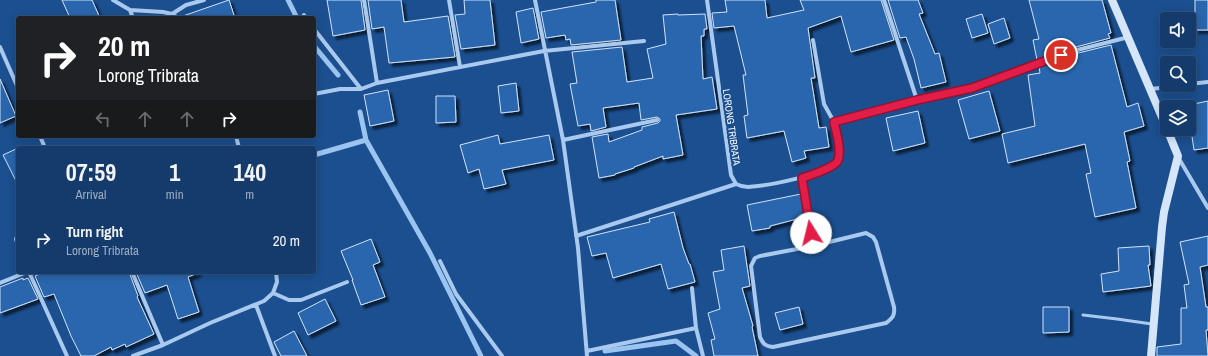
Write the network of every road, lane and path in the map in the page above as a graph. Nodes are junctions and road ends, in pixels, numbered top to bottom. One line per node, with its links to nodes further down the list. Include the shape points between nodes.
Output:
1 (113, 0): 9 (street)
2 (204, 0): 10 (street, via 186,5)
3 (364, 0): 22 (street)
4 (450, 0): 19 (street)
5 (535, 0): 18 (street)
6 (707, 0): 36 (street, LORONG TRIBRATA, via 731,175)
7 (884, 0): 28 (street)
8 (1112, 0): 14 (street)
9 (130, 10): 10 (street); 11 (street)
10 (172, 14): 12 (street)
11 (132, 16)
12 (175, 16)
13 (316, 32): 26 (street)
14 (1129, 37): 25 (street); 28 (street, via 1073,50 972,88)
15 (814, 40): 31 (street, via 824,104)
16 (644, 41): 18 (street)
17 (0, 47): 21 (street)
18 (544, 52): 19 (street); 33 (street)
19 (460, 67): 22 (street)
20 (1208, 82): 23 (street)
21 (16, 83)
22 (377, 83): 26 (street)
23 (1196, 83)
24 (1160, 88): 25 (street)
25 (1151, 89): 29 (street)
26 (361, 90): 27 (street, via 340,89)
27 (316, 94)
28 (917, 100): 31 (street)
29 (1160, 112)
30 (657, 120): 33 (street)
31 (834, 122): 35 (street, via 838,138 836,163)
32 (1170, 136): 34 (street)
33 (563, 140): 38 (street)
34 (1178, 156): 37 (street); 51 (street, via 1164,212)
35 (802, 178): 36 (street, via 748,187); 39 (street)
36 (736, 184): 38 (street)
37 (1208, 208)
38 (576, 236): 54 (street)
39 (813, 246): 39 (street, via 760,256 752,262 760,337 766,346 773,347 886,323 895,314 876,242 871,235 866,233)
40 (440, 261): 58 (street, via 456,294)
41 (23, 274): 46 (street)
42 (29, 274): 55 (street)
43 (133, 274): 53 (street)
44 (276, 274): 48 (street, via 277,282)
45 (347, 282): 48 (street, via 301,300 289,300)
46 (0, 283)
47 (692, 288): 52 (street)
48 (273, 293): 49 (street)
49 (256, 305): 53 (street, via 210,323); 57 (street)
50 (1083, 315): 51 (lane)
51 (1155, 325): 60 (street)
52 (696, 328): 54 (street); 59 (street)
53 (163, 346): 56 (street)
54 (587, 354)
55 (67, 356)
56 (133, 356)
57 (275, 356)
58 (502, 356)
59 (703, 356)
60 (1151, 356)

